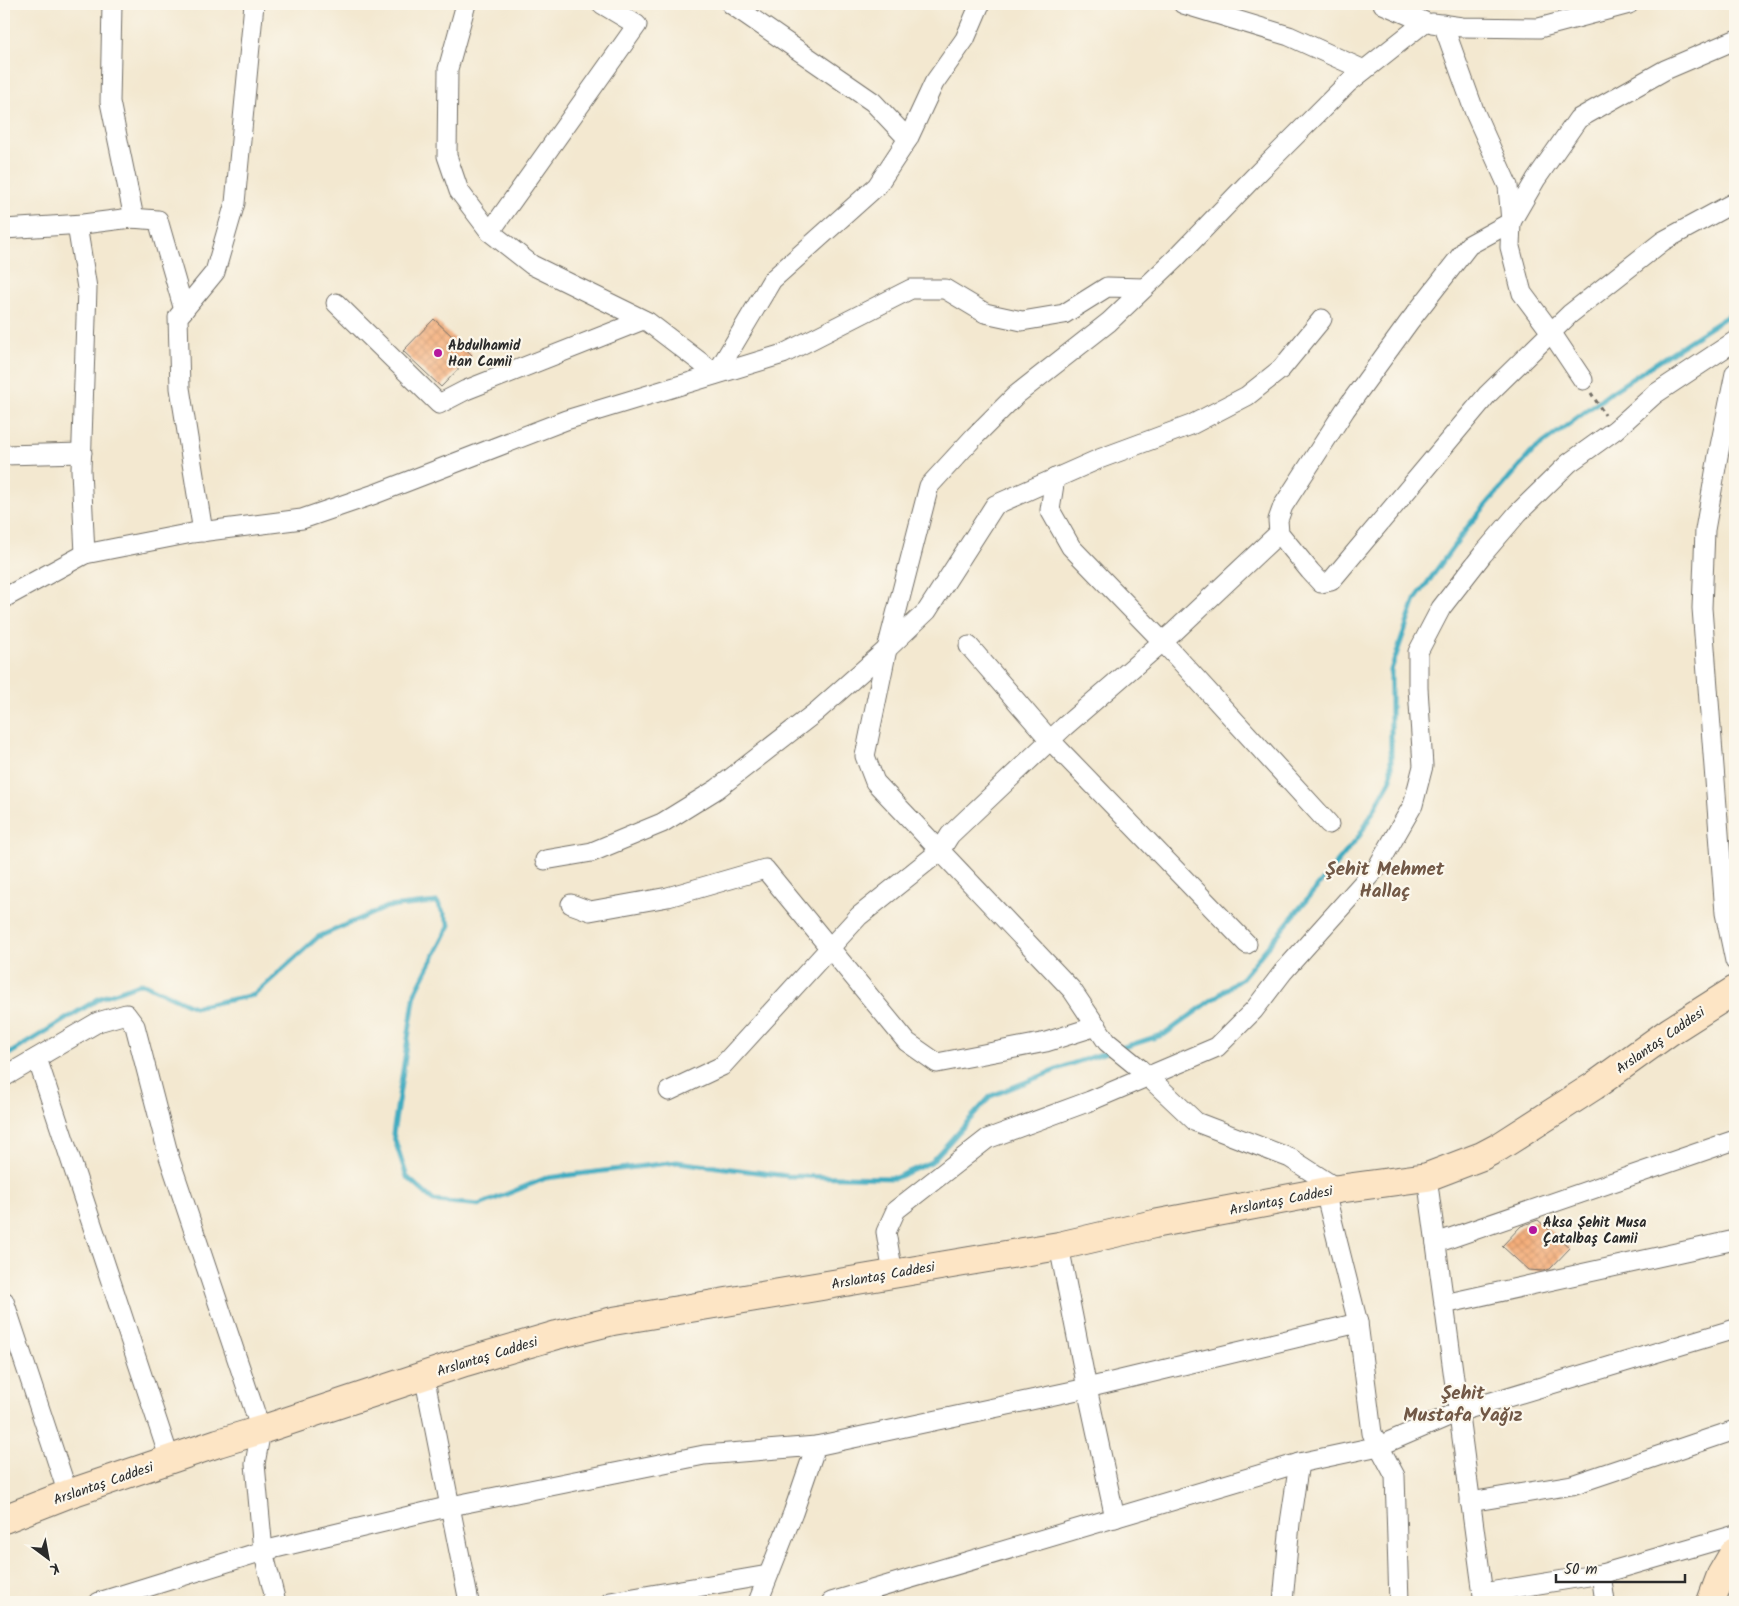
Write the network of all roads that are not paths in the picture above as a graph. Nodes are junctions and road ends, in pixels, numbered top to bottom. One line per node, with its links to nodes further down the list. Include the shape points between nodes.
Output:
1 (112, 4): 16 (street, via 110,102)
2 (254, 4): 23 (street, via 235,203 214,272)
3 (466, 4): 20 (street, via 448,68 447,156 459,190)
4 (602, 4): 20 (street, via 638,25)
5 (731, 4): 14 (street, via 873,102)
6 (980, 4): 14 (street, via 965,39 934,82)
7 (1183, 4): 13 (street, via 1289,36)
8 (1383, 4): 11 (street)
9 (1406, 4): 11 (street)
10 (1629, 4): 11 (street, via 1539,28 1462,28)
11 (1434, 23): 13 (street); 17 (street, via 1508,186)
12 (1735, 40): 17 (street, via 1665,70 1578,119)
13 (1364, 70): 21 (street)
14 (908, 139): 30 (street, via 877,186 772,280)
15 (1735, 202): 26 (street, via 1663,241)
16 (134, 218): 18 (street); 23 (street, via 158,220)
17 (1511, 222): 26 (street, via 1510,247 1522,293); 36 (street, via 1469,245 1409,322 1345,410 1283,506 1278,520)
18 (77, 225): 19 (street); 32 (street, via 87,288)
19 (4, 229)
20 (490, 232): 25 (street, via 532,265)
21 (1144, 288): 30 (street, via 1107,287 1064,314 1022,321 985,313 945,289 911,289 783,354); 41 (street, via 1109,322 1016,395 930,486)
22 (336, 303): 25 (street, via 439,404 466,390)
23 (184, 310): 35 (street, via 178,316 180,388)
24 (1322, 319): 34 (street, via 1281,369 1247,396 1191,425)
25 (643, 320): 30 (street)
26 (1551, 332): 31 (street); 36 (street, via 1487,395 1331,581 1321,582 1310,572)
27 (1733, 343): 28 (street); 53 (street, via 1655,394 1615,430 1569,463 1518,513 1483,554 1441,608 1418,652 1423,766 1413,805 1378,866 1283,972 1254,1010 1218,1046)
28 (1735, 363)
29 (1735, 373): 49 (street, via 1705,530 1702,608 1725,913)
30 (716, 374): 35 (street, via 566,420 302,519)
31 (1583, 380)
32 (82, 454): 33 (street); 37 (street)
33 (4, 455)
34 (1056, 478): 39 (street, via 1050,510 1071,547); 41 (street, via 995,505 927,611)
35 (203, 532): 37 (street)
36 (1279, 533): 39 (street)
37 (85, 554): 38 (street)
38 (4, 598)
39 (1163, 642): 42 (street); 43 (street)
40 (969, 646): 42 (street)
41 (887, 649): 44 (street, via 865,756 875,782); 45 (street, via 816,712 717,789 662,823 592,852)
42 (1050, 740): 44 (street, via 950,835); 47 (street)
43 (1329, 824)
44 (940, 851): 48 (street, via 859,916); 51 (street, via 1072,990)
45 (545, 860)
46 (571, 904): 48 (street, via 590,911 668,897 765,869)
47 (1247, 944)
48 (829, 949): 51 (street, via 907,1042 937,1063 1046,1042); 55 (street, via 722,1066)
49 (1735, 961)
50 (1735, 990): 57 (main road, Arslantaş Caddesi, via 1499,1147)
51 (1097, 1026): 53 (street, via 1108,1042)
52 (37, 1058): 54 (street); 70 (street, via 98,1022 126,1014 135,1026 169,1157); 74 (street)
53 (1143, 1072): 58 (street, via 1196,1122 1290,1158); 62 (street, via 1090,1101 987,1139 896,1210 886,1232)
54 (4, 1077)
55 (669, 1091)
56 (1735, 1140): 60 (street)
57 (1427, 1178): 58 (main road, Arslantaş Caddesi); 60 (street)
58 (1332, 1190): 61 (main road, Arslantaş Caddesi); 65 (street)
59 (1735, 1240): 64 (street)
60 (1436, 1244): 64 (street)
61 (1059, 1246): 62 (main road, Arslantaş Caddesi); 68 (street)
62 (893, 1274): 67 (main road, Arslantaş Caddesi, via 613,1321)
63 (4, 1301): 76 (street)
64 (1444, 1304): 69 (street)
65 (1358, 1323): 68 (street); 73 (street, via 1372,1433)
66 (1735, 1329): 69 (street)
67 (424, 1375): 70 (main road, Arslantaş Caddesi); 78 (street)
68 (1086, 1388): 72 (street); 79 (street)
69 (1458, 1412): 73 (street); 77 (street)
70 (261, 1430): 74 (main road, Arslantaş Caddesi); 82 (street, via 255,1464)
71 (1735, 1430): 77 (street, via 1572,1485)
72 (816, 1446): 78 (street, via 704,1455); 85 (street)
73 (1379, 1446): 75 (street); 94 (street, via 1395,1476)
74 (170, 1460): 76 (main road, Arslantaş Caddesi)
75 (1299, 1463): 79 (street); 93 (street)
76 (68, 1494): 80 (main road, Arslantaş Caddesi)
77 (1470, 1502): 86 (street)
78 (451, 1506): 82 (street); 89 (street)
79 (1114, 1518): 92 (street)
80 (4, 1519)
81 (1735, 1535): 84 (street)
82 (263, 1551): 87 (street); 88 (street)
83 (1735, 1551): 96 (main road)
84 (1601, 1574): 86 (street); 95 (street)
85 (768, 1575): 90 (street); 91 (street)
86 (1484, 1597)
87 (99, 1602)
88 (276, 1602)
89 (469, 1602)
90 (610, 1602)
91 (758, 1602)
92 (831, 1602)
93 (1283, 1602)
94 (1399, 1602)
95 (1605, 1602)
96 (1711, 1602)

